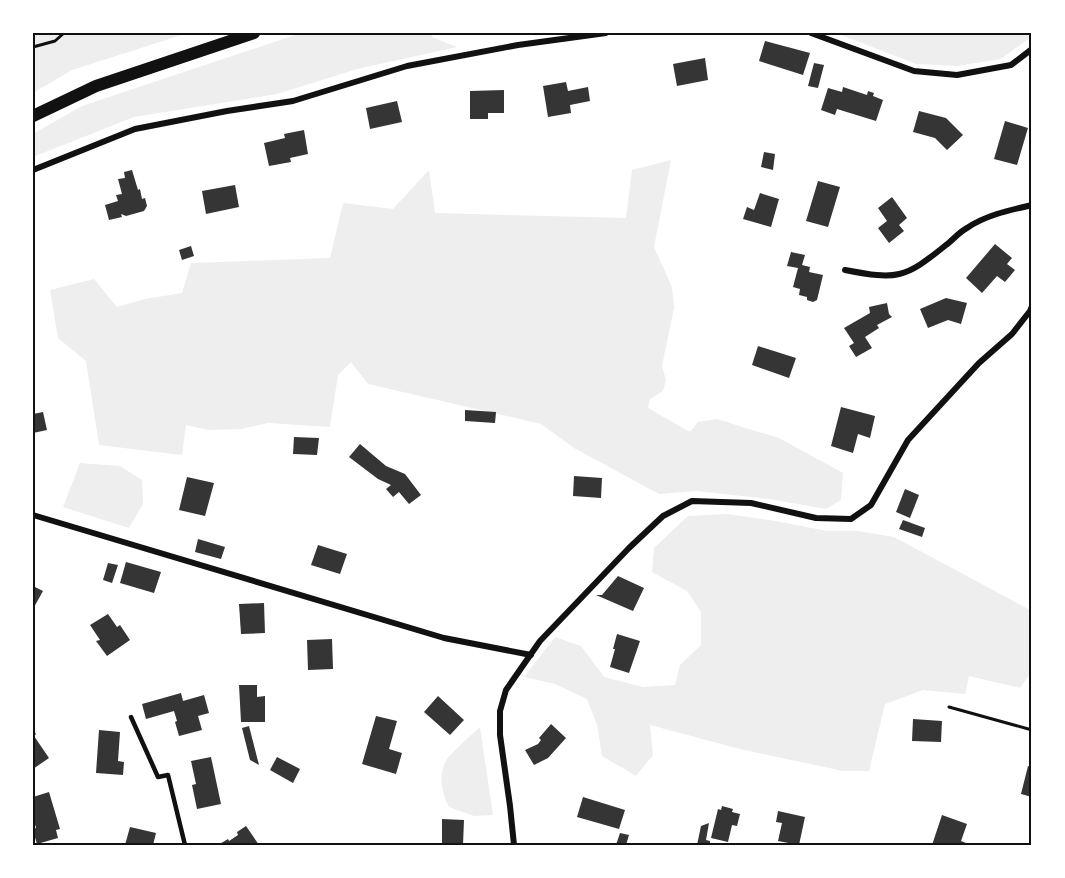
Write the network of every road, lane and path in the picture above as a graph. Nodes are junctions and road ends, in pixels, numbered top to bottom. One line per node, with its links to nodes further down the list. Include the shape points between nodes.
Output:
1 (63, 33): 5 (path, via 55,41)
2 (254, 33): 7 (main road, via 96,86)
3 (606, 33): 8 (street, via 407,66 293,101 135,129)
4 (811, 33): 6 (street, via 914,71 957,75 1011,65)
5 (33, 46)
6 (1032, 49)
7 (33, 116)
8 (33, 170)
9 (1032, 205): 10 (street, via 1006,211 967,228 905,273 879,277)
10 (844, 270)
11 (1032, 306): 13 (street, via 1012,334 979,363 908,440 871,505 851,519 816,518 751,503 692,501 663,516 629,548)
12 (33, 515): 13 (street, via 444,638)
13 (531, 655): 18 (street, via 506,690 500,711)
14 (949, 707): 16 (path)
15 (131, 717): 17 (lane, via 158,777 168,774)
16 (1032, 730)
17 (185, 845)
18 (514, 845)

